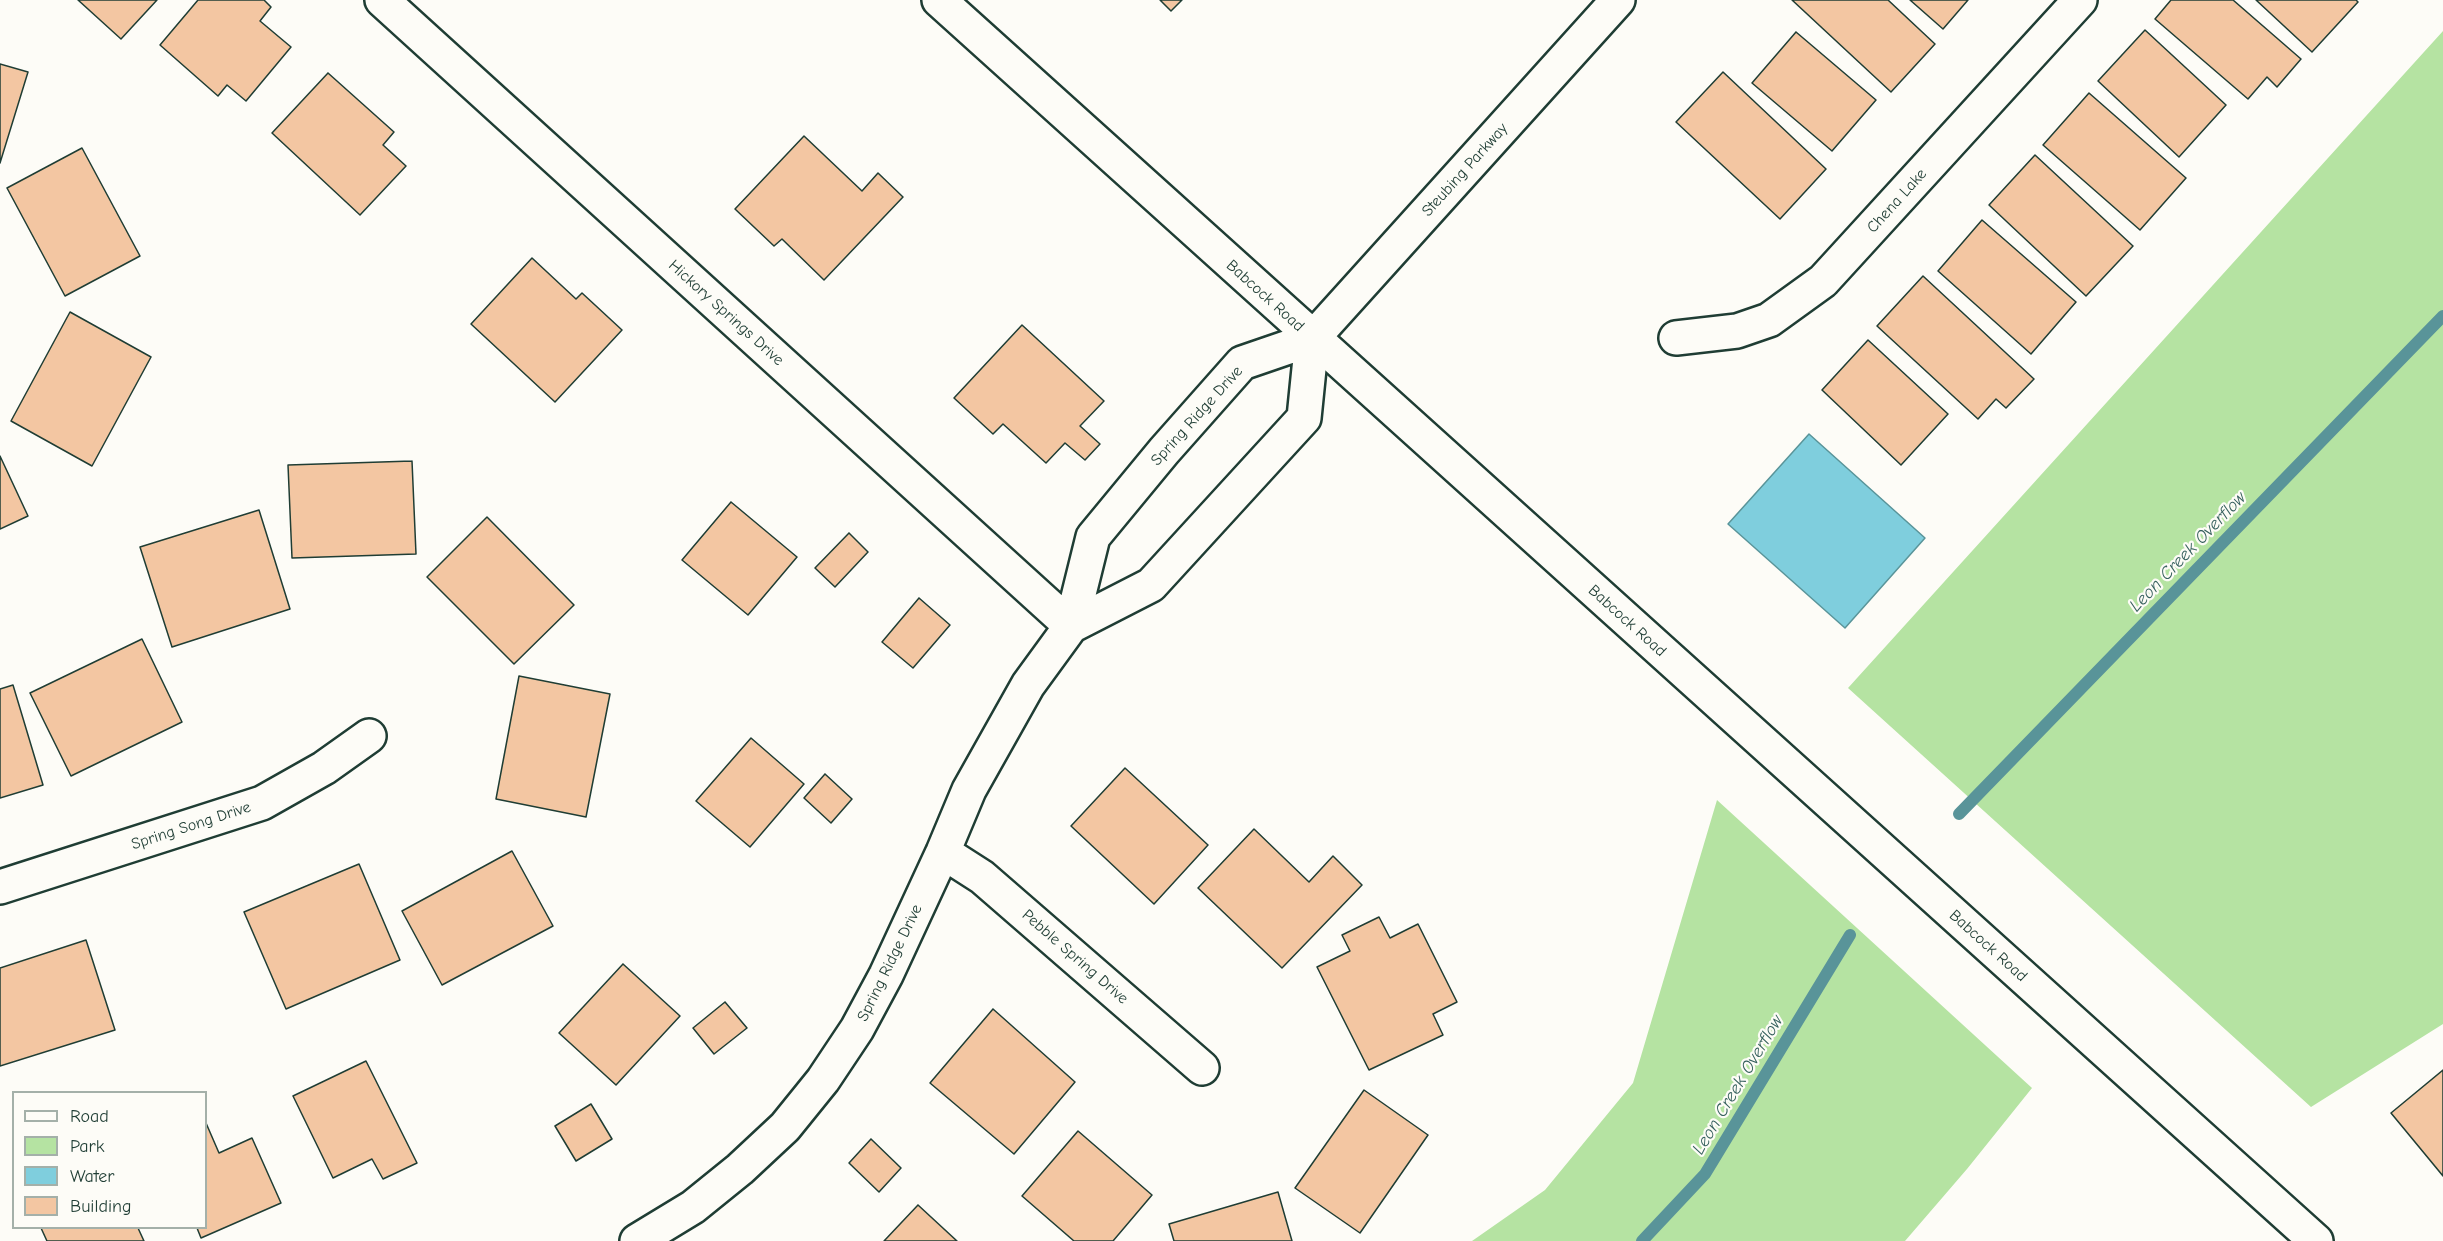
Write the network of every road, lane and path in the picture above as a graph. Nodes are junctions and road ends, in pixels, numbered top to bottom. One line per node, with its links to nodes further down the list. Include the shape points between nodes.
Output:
1 (382, 0): 7 (street, Hickory Springs Drive)
2 (939, 0): 6 (street, Babcock Road)
3 (1618, 0): 6 (street, Steubing Parkway)
4 (2080, 0): 5 (street, Chena Lake, via 1823,281 1769,320 1737,332)
5 (1676, 338)
6 (1312, 339): 7 (street, Spring Ridge Drive, via 1242,363 1164,451 1093,537); 7 (street, Spring Ridge Drive, via 1304,418 1152,585); 13 (street, Babcock Road)
7 (1071, 626): 9 (street, Spring Ridge Drive, via 1028,685 969,790)
8 (369, 736): 10 (street, Spring Song Drive, via 324,768 262,803)
9 (943, 852): 11 (street, Pebble Spring Drive, via 982,877); 12 (street, Spring Ridge Drive, via 886,975 823,1080 785,1127 740,1169 693,1207)
10 (0, 887)
11 (1202, 1068)
12 (636, 1241)
13 (2316, 1241)

